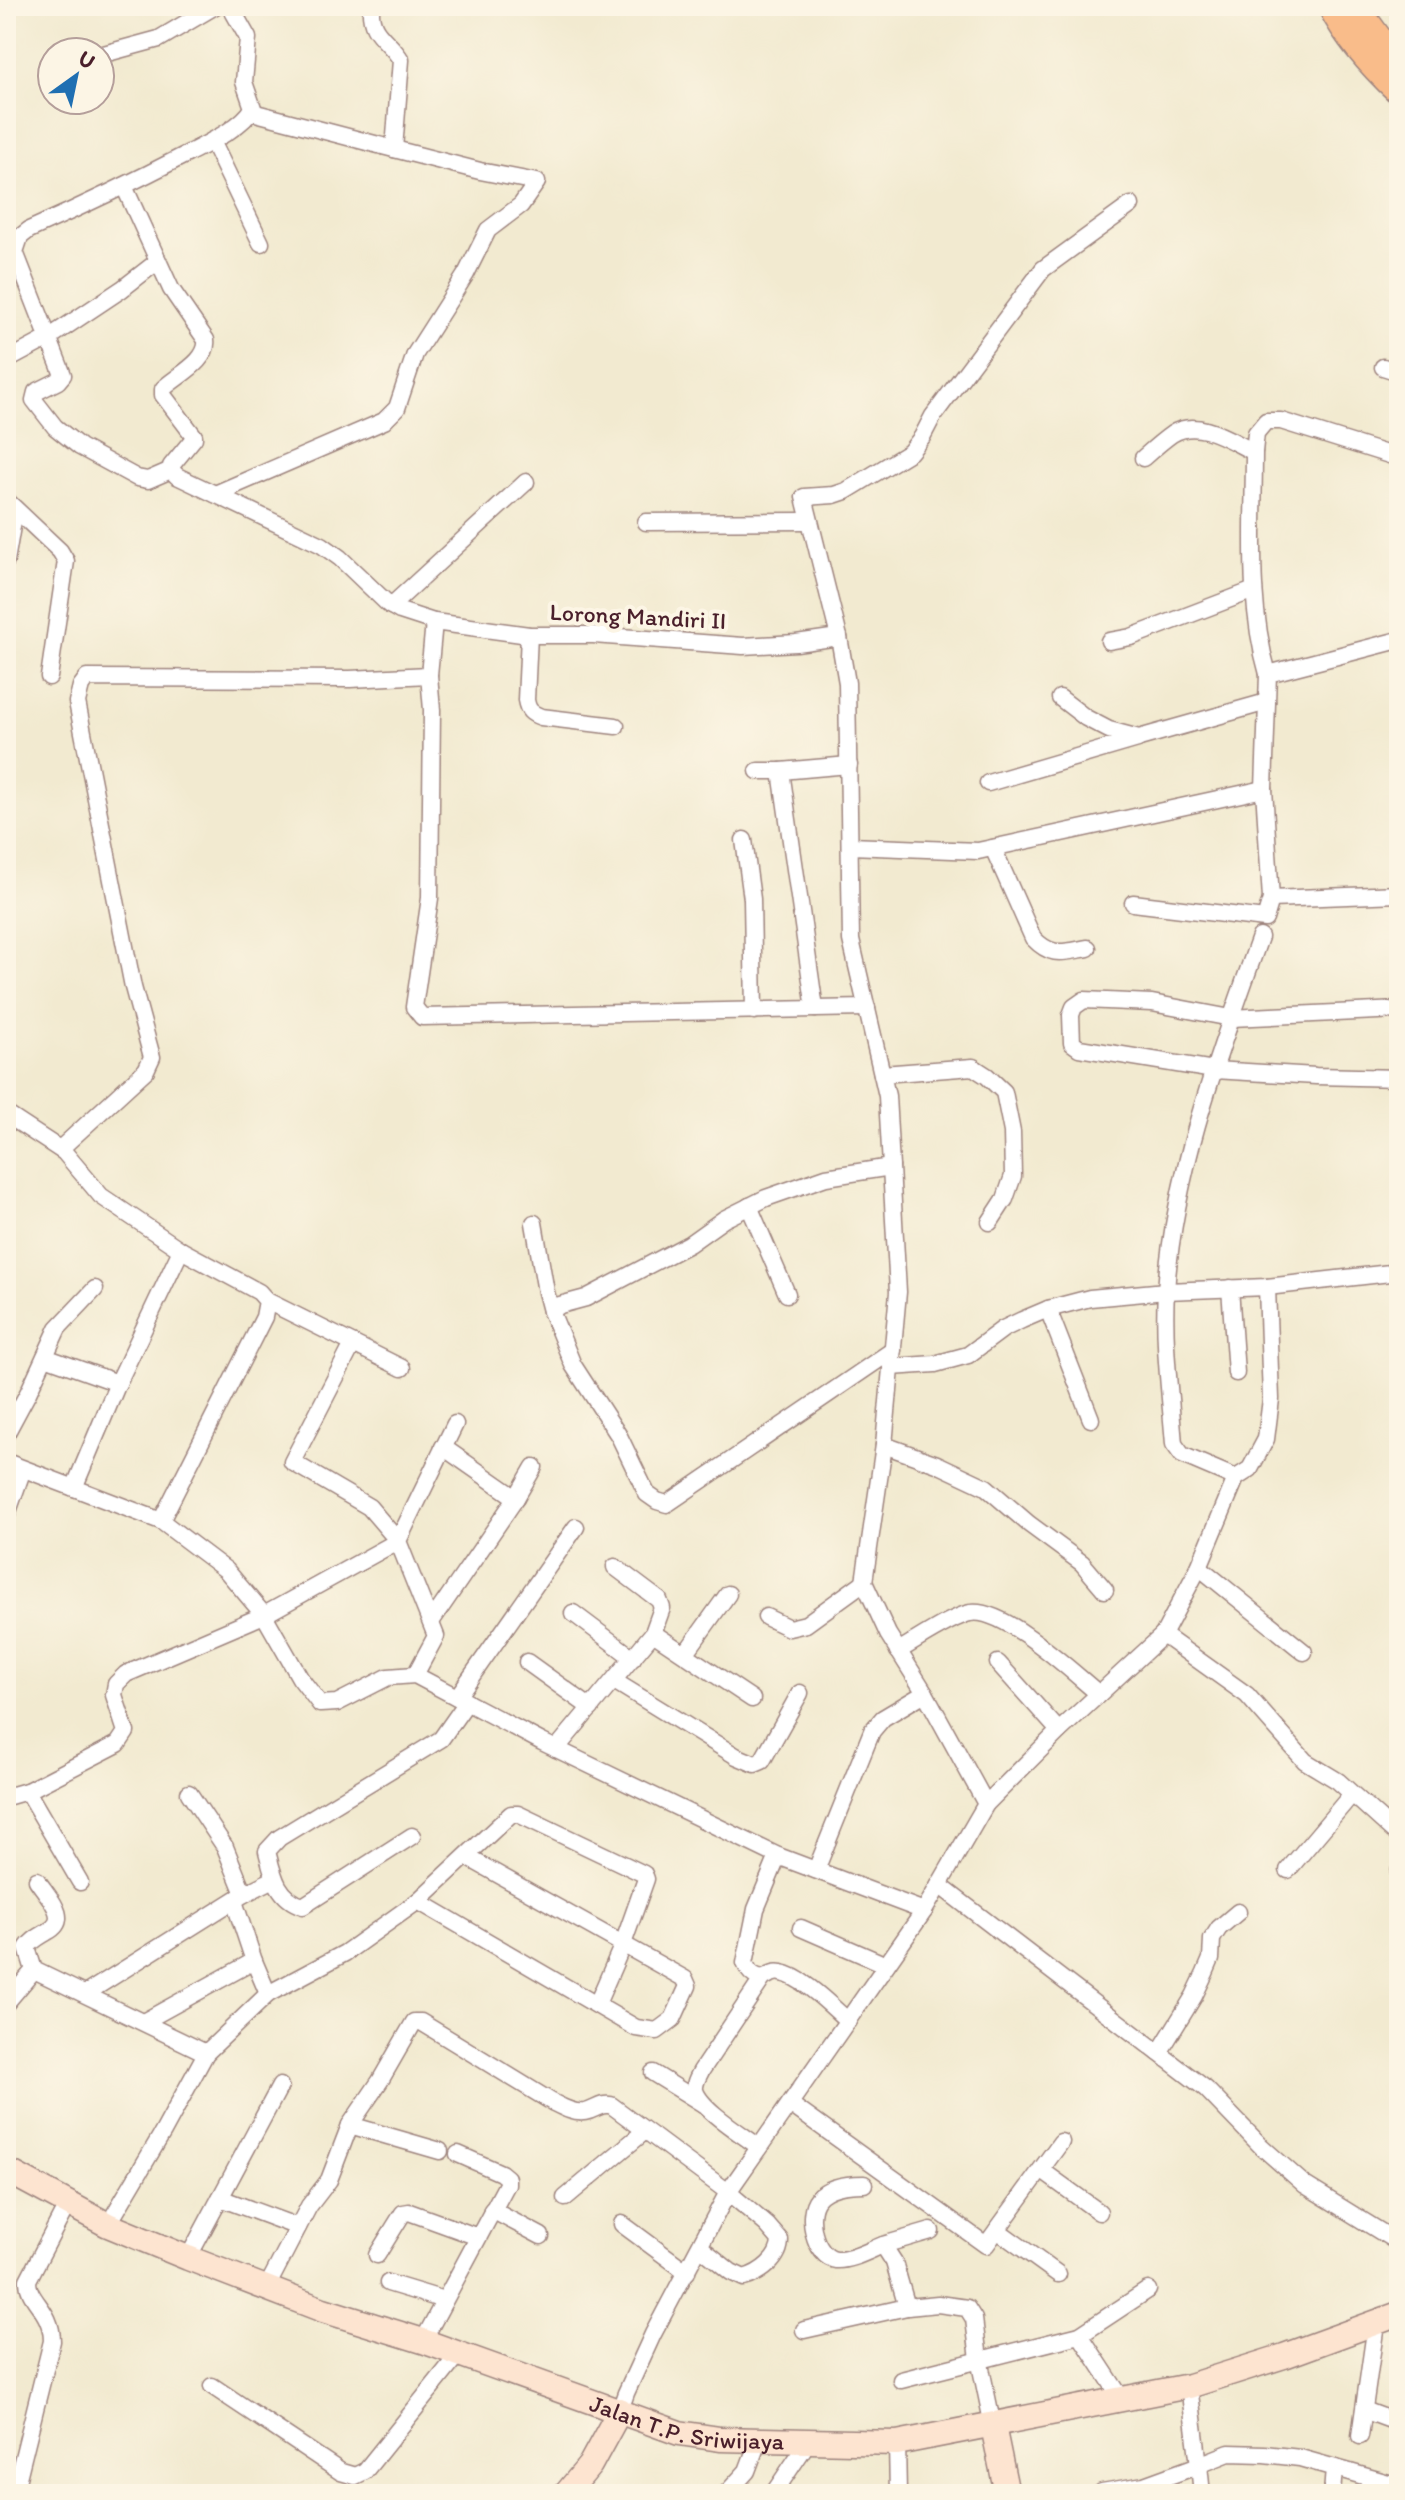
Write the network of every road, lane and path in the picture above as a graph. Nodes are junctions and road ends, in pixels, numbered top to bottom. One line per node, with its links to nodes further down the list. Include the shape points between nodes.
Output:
1 (215, 6): 6 (street, via 159,39)
2 (230, 6): 9 (street, via 248,38 244,82)
3 (371, 6): 11 (street, via 373,28 401,60)
4 (1331, 6): 8 (main road, via 1374,69)
5 (1355, 6): 7 (main road)
6 (116, 51)
7 (1399, 63)
8 (1399, 91)
9 (252, 112): 10 (street); 11 (street)
10 (212, 141): 12 (street); 14 (street)
11 (394, 149): 23 (street, via 537,182 521,205 488,230 415,354 391,415)
12 (124, 186): 15 (street); 16 (street, via 20,237 15,252)
13 (1131, 205): 25 (street, via 1043,269 910,452 846,491 804,497)
14 (261, 243)
15 (158, 261): 16 (street); 21 (street, via 207,346 204,355 163,389 194,436)
16 (47, 339): 17 (street); 21 (street, via 63,375 33,397 55,427 87,452 142,480)
17 (6, 361)
18 (1254, 452): 19 (street, via 1208,430 1189,428 1174,432); 20 (street, via 1256,433 1266,421 1281,421); 28 (street)
19 (1143, 458)
20 (1399, 458)
21 (171, 470): 23 (street)
22 (526, 482): 29 (street)
23 (215, 494): 29 (street, via 330,549)
24 (11, 504): 27 (street); 37 (street, via 66,561)
25 (809, 521): 26 (street); 32 (street)
26 (646, 522)
27 (6, 561)
28 (1254, 590): 34 (street); 35 (street)
29 (391, 606): 30 (street, Lorong Mandiri II)
30 (434, 622): 31 (street, Lorong Mandiri II); 36 (street)
31 (529, 635): 32 (street, Lorong Mandiri II, via 743,646); 40 (street, via 528,710 541,717)
32 (839, 637): 42 (street, via 847,683)
33 (1399, 640): 35 (street)
34 (1109, 641)
35 (1268, 674): 39 (street)
36 (429, 675): 58 (street, via 430,898 417,1014); 64 (street, via 87,678 77,702 152,1057 146,1070)
37 (49, 677)
38 (1060, 698): 41 (street, via 1109,730)
39 (1267, 702): 41 (street); 46 (street)
40 (616, 726)
41 (1139, 738): 45 (street)
42 (849, 765): 44 (street); 48 (street)
43 (758, 771): 44 (street)
44 (781, 771): 56 (street)
45 (988, 783)
46 (1264, 789): 49 (street); 51 (street)
47 (744, 840): 58 (street, via 752,899)
48 (850, 846): 49 (street); 55 (street, via 851,940)
49 (993, 848): 54 (street, via 1033,938 1054,953)
50 (1399, 894): 51 (street)
51 (1271, 899): 52 (street, via 1265,919)
52 (1133, 903)
53 (1260, 937): 59 (street)
54 (1088, 948)
55 (867, 1008): 56 (street); 61 (street)
56 (815, 1009): 58 (street)
57 (1399, 1010): 59 (street)
58 (754, 1011)
59 (1231, 1018): 60 (street); 60 (street, via 1152,1003 1084,1000 1071,1015 1072,1043 1079,1048)
60 (1214, 1070): 62 (street); 74 (street, via 1175,1212)
61 (882, 1074): 65 (street); 67 (street, via 973,1067 1004,1092 1013,1176)
62 (1399, 1078)
63 (6, 1114): 64 (street)
64 (60, 1149): 69 (street, via 95,1191)
65 (891, 1167): 66 (street, via 826,1177); 80 (street, via 898,1292)
66 (749, 1206): 75 (street); 78 (street, via 689,1244)
67 (990, 1222)
68 (534, 1223): 78 (street)
69 (181, 1250): 76 (street); 85 (street)
70 (1399, 1272): 71 (street)
71 (1267, 1287): 72 (street); 94 (street, via 1271,1399 1266,1439 1250,1469)
72 (1230, 1288): 74 (street); 84 (street)
73 (95, 1289): 81 (street, via 58,1328)
74 (1166, 1291): 77 (street, via 1090,1298); 94 (street, via 1174,1444 1182,1455)
75 (787, 1294)
76 (267, 1301): 79 (street); 98 (street, via 264,1317)
77 (1048, 1309): 82 (street, via 1003,1329 968,1355); 86 (street)
78 (551, 1311): 80 (street, via 573,1365 619,1436 647,1494 667,1504)
79 (353, 1344): 83 (street); 100 (street, via 292,1462 369,1507)
80 (893, 1350): 82 (street)
81 (45, 1357): 85 (street); 88 (street)
82 (891, 1367): 89 (street)
83 (402, 1368)
84 (1236, 1373)
85 (118, 1383): 95 (street)
86 (1091, 1419)
87 (455, 1424): 90 (street)
88 (6, 1434)
89 (884, 1445): 103 (street); 104 (street, via 986,1487 1082,1563)
90 (443, 1447): 96 (street); 100 (street)
91 (6, 1462): 93 (street)
92 (534, 1467): 96 (street)
93 (23, 1469): 95 (street); 97 (street)
94 (1236, 1478): 102 (street)
95 (74, 1488): 98 (street)
96 (516, 1498): 109 (street)
97 (6, 1517)
98 (161, 1521): 107 (street, via 226,1570)
99 (576, 1527): 124 (street)
100 (398, 1541): 107 (street); 109 (street)
101 (615, 1567): 110 (street, via 659,1600 662,1608)
102 (1199, 1567): 111 (street); 113 (street)
103 (864, 1582): 108 (street, via 806,1624 789,1628); 112 (street)
104 (1105, 1590)
105 (728, 1594): 114 (street)
106 (573, 1613): 115 (street)
107 (264, 1615): 118 (street, via 320,1704 337,1703 388,1677); 128 (street, via 126,1674 114,1695 126,1732 118,1744)
108 (766, 1617)
109 (431, 1622): 118 (street, via 436,1636)
110 (653, 1633): 114 (street); 115 (street)
111 (1163, 1635): 122 (street); 130 (street, via 1247,1695 1305,1761)
112 (898, 1651): 121 (street); 122 (street, via 965,1614 979,1612 1032,1638)
113 (1304, 1652)
114 (685, 1654): 123 (street)
115 (633, 1658): 119 (street)
116 (527, 1662): 125 (street)
117 (998, 1663): 126 (street)
118 (415, 1675): 124 (street)
119 (614, 1681): 120 (street, via 755,1764 762,1761); 125 (street)
120 (800, 1693)
121 (925, 1693): 132 (street); 137 (street, via 883,1718 872,1731)
122 (1099, 1694): 126 (street)
123 (752, 1699)
124 (462, 1700): 127 (street); 139 (street, via 441,1739 279,1838 267,1851)
125 (591, 1708): 127 (street)
126 (1059, 1731): 132 (street)
127 (556, 1749): 135 (street)
128 (27, 1791): 131 (street); 141 (street)
129 (189, 1793): 143 (street, via 225,1847)
130 (1352, 1794): 134 (street); 138 (street)
131 (6, 1797)
132 (986, 1804): 142 (street)
133 (412, 1836): 139 (street, via 303,1906 290,1902)
134 (1399, 1836)
135 (778, 1856): 137 (street); 152 (street, via 756,1909 745,1963 748,1971)
136 (467, 1857): 144 (street); 148 (street); 148 (street, via 511,1814 518,1814 639,1869 646,1879)
137 (816, 1870): 145 (street)
138 (1288, 1870)
139 (274, 1879): 143 (street)
140 (37, 1880): 151 (street, via 60,1916 53,1929 27,1948)
141 (80, 1882)
142 (939, 1885): 145 (street); 160 (street)
143 (239, 1898): 149 (street); 153 (street)
144 (418, 1901): 154 (street, via 345,1953); 156 (street)
145 (924, 1911): 150 (street)
146 (1238, 1912): 160 (street, via 1212,1939 1205,1973)
147 (801, 1928): 150 (street)
148 (623, 1944): 156 (street); 156 (street, via 685,1979 684,1996 673,2019 657,2031 636,2028)
149 (254, 1961): 154 (street); 158 (street)
150 (886, 1965): 157 (street)
151 (34, 1970): 153 (street); 155 (street)
152 (763, 1978): 157 (street, via 784,1973); 163 (street, via 696,2080)
153 (85, 1994): 158 (street)
154 (268, 1994): 159 (street)
155 (6, 2003)
156 (597, 2004)
157 (848, 2021): 164 (street)
158 (143, 2022): 159 (street)
159 (206, 2053): 181 (street)
160 (1159, 2053): 187 (street, via 1206,2089 1305,2185)
161 (653, 2073): 163 (street)
162 (280, 2086): 175 (street)
163 (703, 2104): 168 (street)
164 (790, 2104): 168 (street); 183 (street, via 986,2245)
165 (350, 2125): 166 (street, via 414,2022 421,2022 568,2110 584,2113 611,2105); 169 (street); 182 (street, via 329,2180)
166 (645, 2131): 174 (street); 176 (street)
167 (1061, 2142): 172 (street)
168 (759, 2147): 174 (street)
169 (440, 2151)
170 (458, 2154): 178 (street, via 507,2178)
171 (6, 2170): 177 (main road, Jalan T.P. Sriwijaya)
172 (1041, 2170): 179 (street); 183 (street)
173 (864, 2184): 188 (street, via 820,2195 811,2218 819,2245 833,2260)
174 (728, 2192): 189 (street); 189 (street, via 777,2235 780,2248 773,2261 744,2278)
175 (220, 2198): 182 (street); 191 (street)
176 (565, 2198)
177 (67, 2205): 181 (main road, Jalan T.P. Sriwijaya); 222 (street, via 28,2280 49,2318 52,2341)
178 (492, 2210): 185 (street); 186 (street)
179 (1099, 2212)
180 (622, 2224): 192 (street)
181 (108, 2225): 191 (main road, Jalan T.P. Sriwijaya)
182 (298, 2227): 195 (street)
183 (997, 2230): 193 (street)
184 (931, 2231): 188 (street)
185 (541, 2236)
186 (478, 2237): 190 (street, via 403,2213); 197 (street)
187 (1399, 2243)
188 (883, 2245): 198 (street, via 894,2262)
189 (700, 2247): 192 (street)
190 (377, 2255)
191 (188, 2258): 195 (main road, Jalan T.P. Sriwijaya)
192 (687, 2272): 210 (street)
193 (1058, 2274)
194 (388, 2283): 197 (street)
195 (267, 2287): 203 (main road, Jalan T.P. Sriwijaya)
196 (1148, 2290): 202 (street)
197 (444, 2300): 203 (street)
198 (907, 2307): 201 (street); 205 (street, via 967,2308 974,2319)
199 (1399, 2314): 200 (main road, Jalan T.P. Sriwijaya)
200 (1376, 2324): 208 (main road, Jalan T.P. Sriwijaya); 211 (street)
201 (804, 2330)
202 (1080, 2335): 205 (street); 209 (street)
203 (423, 2341): 204 (main road, Jalan T.P. Sriwijaya)
204 (459, 2354): 207 (street, via 365,2471 355,2476 341,2472); 210 (main road, Jalan T.P. Sriwijaya)
205 (979, 2359): 206 (street); 213 (street)
206 (901, 2380)
207 (212, 2386)
208 (1189, 2386): 209 (main road, Jalan T.P. Sriwijaya); 218 (street)
209 (1122, 2399): 213 (main road, Jalan T.P. Sriwijaya)
210 (620, 2410): 215 (main road, Jalan T.P. Sriwijaya, via 679,2433); 223 (main road, via 590,2465)
211 (1364, 2410): 212 (street); 214 (street)
212 (1399, 2423)
213 (993, 2426): 217 (main road, Jalan T.P. Sriwijaya); 227 (main road)
214 (1360, 2436)
215 (759, 2439): 216 (main road, Jalan T.P. Sriwijaya); 224 (street, via 747,2471)
216 (808, 2442): 217 (main road, Jalan T.P. Sriwijaya); 225 (street)
217 (897, 2443): 226 (street)
218 (1199, 2465): 219 (street, via 1229,2453 1300,2458); 221 (street, via 1144,2485); 228 (street)
219 (1334, 2468): 220 (street); 229 (street)
220 (1399, 2486)
221 (1102, 2492)
222 (14, 2494)
223 (566, 2494)
224 (726, 2494)
225 (773, 2494)
226 (898, 2494)
227 (1007, 2494)
228 (1202, 2494)
229 (1332, 2494)

